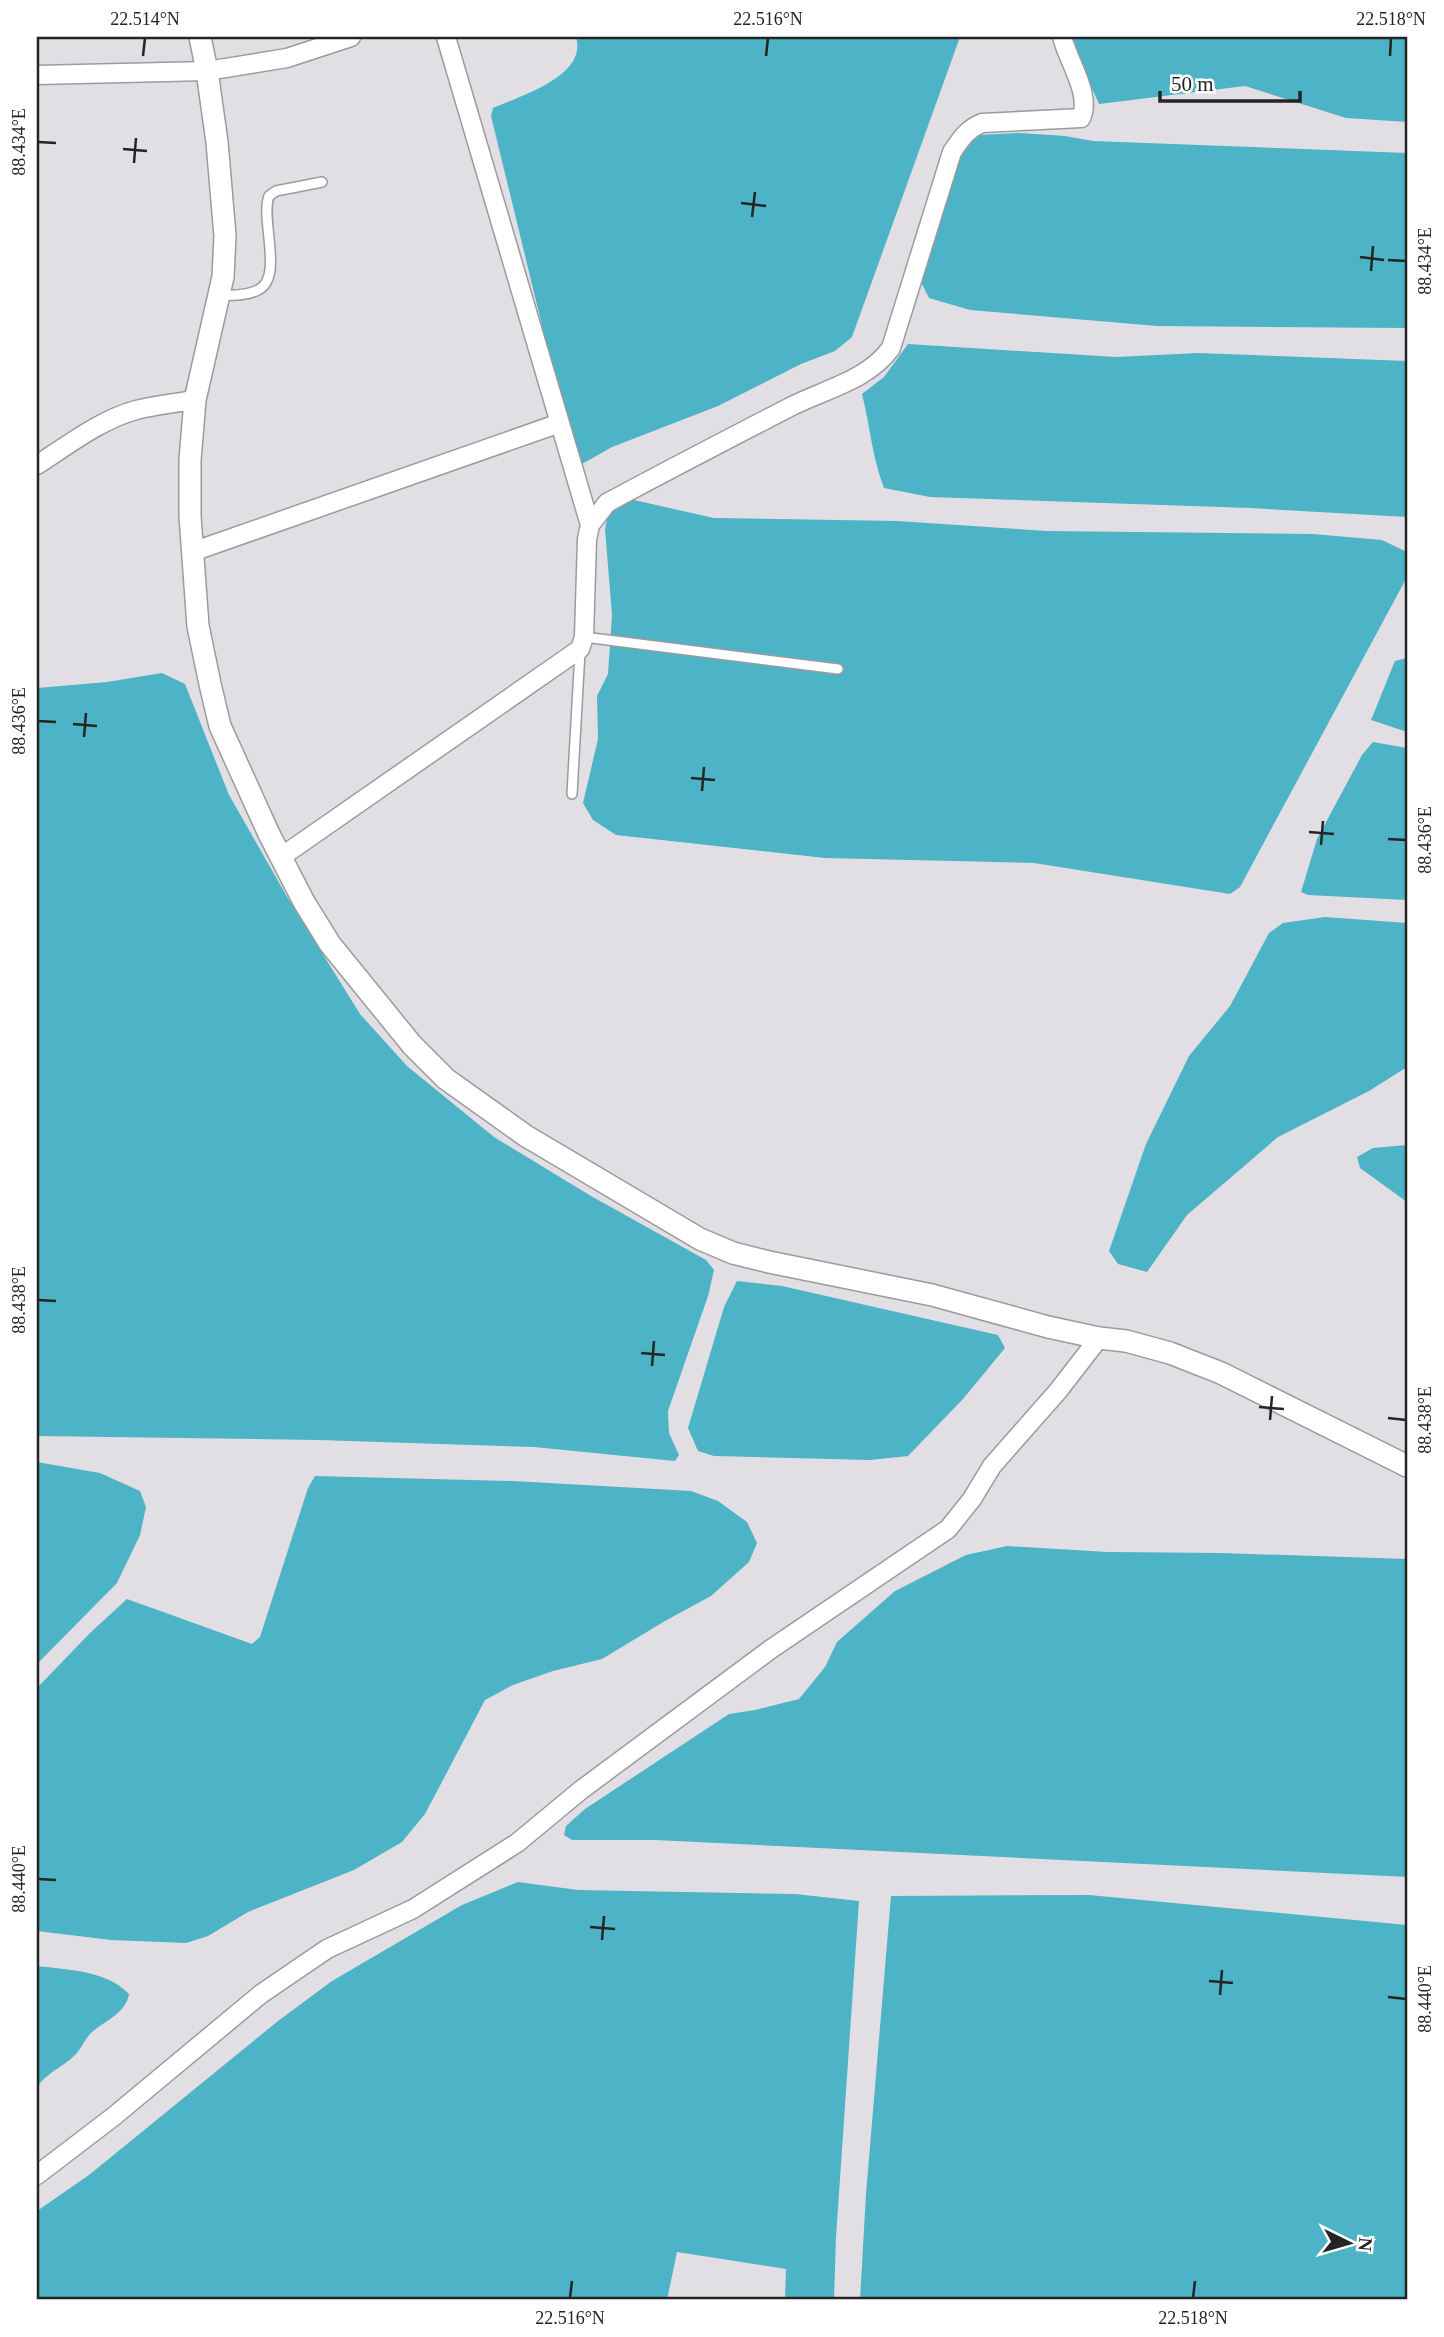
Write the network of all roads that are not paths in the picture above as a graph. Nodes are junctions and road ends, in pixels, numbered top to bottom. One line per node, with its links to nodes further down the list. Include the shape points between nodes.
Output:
1 (200, 37): 5 (street)
2 (351, 37): 5 (street, via 287,58)
3 (446, 37): 10 (street)
4 (1062, 37): 12 (street, via 1084,96 1081,118 982,123 962,137 952,152 891,348 881,362 607,503)
5 (207, 71): 6 (street); 8 (street, via 225,236)
6 (37, 75)
7 (322, 182): 8 (lane, via 269,196 271,268 264,287)
8 (218, 297): 9 (street)
9 (195, 400): 11 (street, via 112,419); 13 (street, via 190,460)
10 (561, 424): 12 (street); 13 (street)
11 (37, 465)
12 (590, 524): 14 (street)
13 (192, 552): 17 (street, via 198,626 220,726)
14 (582, 643): 15 (lane); 16 (lane); 17 (street)
15 (838, 669)
16 (572, 794)
17 (281, 857): 18 (street, via 330,944 412,1045 446,1079 526,1136 639,1204 733,1253 932,1295)
18 (1099, 1338): 19 (street, via 1126,1340 1222,1373); 20 (street, via 992,1466 948,1529 771,1648 517,1843 413,1909 327,1949 261,1994)
19 (1407, 1466)
20 (37, 2175)

